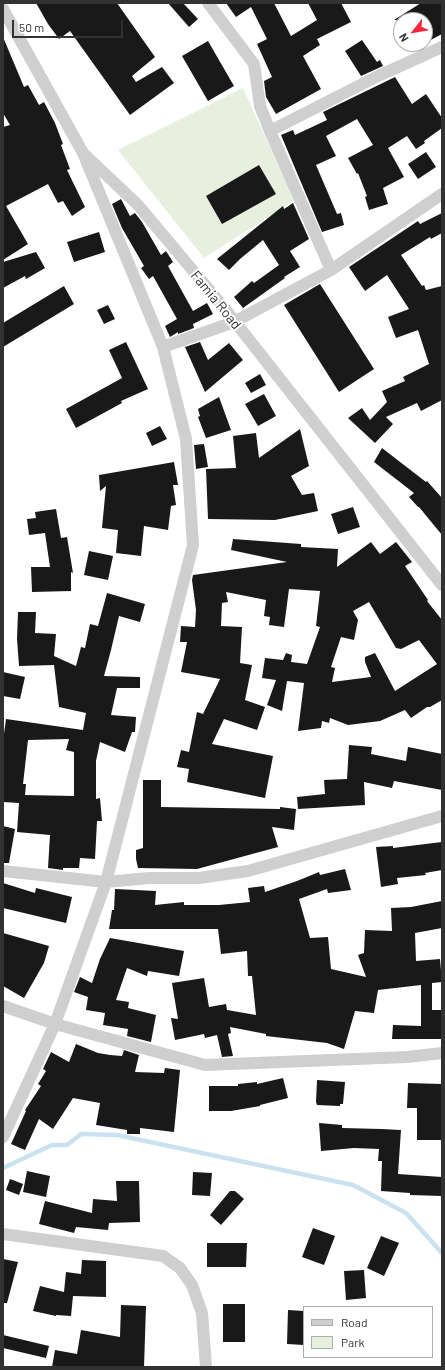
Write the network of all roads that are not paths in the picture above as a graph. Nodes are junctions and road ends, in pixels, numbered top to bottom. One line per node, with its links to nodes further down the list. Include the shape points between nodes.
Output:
1 (208, 3): 4 (street, via 254,64 260,106)
2 (3, 9): 5 (street, Famia Road)
3 (442, 47): 4 (street, via 376,76)
4 (270, 131): 7 (street)
5 (83, 154): 8 (street, Famia Road, via 138,205); 9 (street)
6 (442, 194): 7 (street)
7 (331, 270): 8 (street)
8 (234, 322): 9 (street); 10 (street, Famia Road)
9 (163, 347): 13 (street, via 186,439 193,545)
10 (442, 585)
11 (442, 816): 13 (street, via 248,871 199,878 149,878)
12 (3, 871): 13 (street)
13 (106, 882): 15 (street)
14 (3, 1006): 15 (street)
15 (55, 1024): 16 (street, via 206,1065 407,1057); 17 (street)
16 (442, 1053)
17 (3, 1137)
18 (3, 1234): 19 (street, via 163,1256 180,1268 192,1285 202,1313)
19 (206, 1367)

